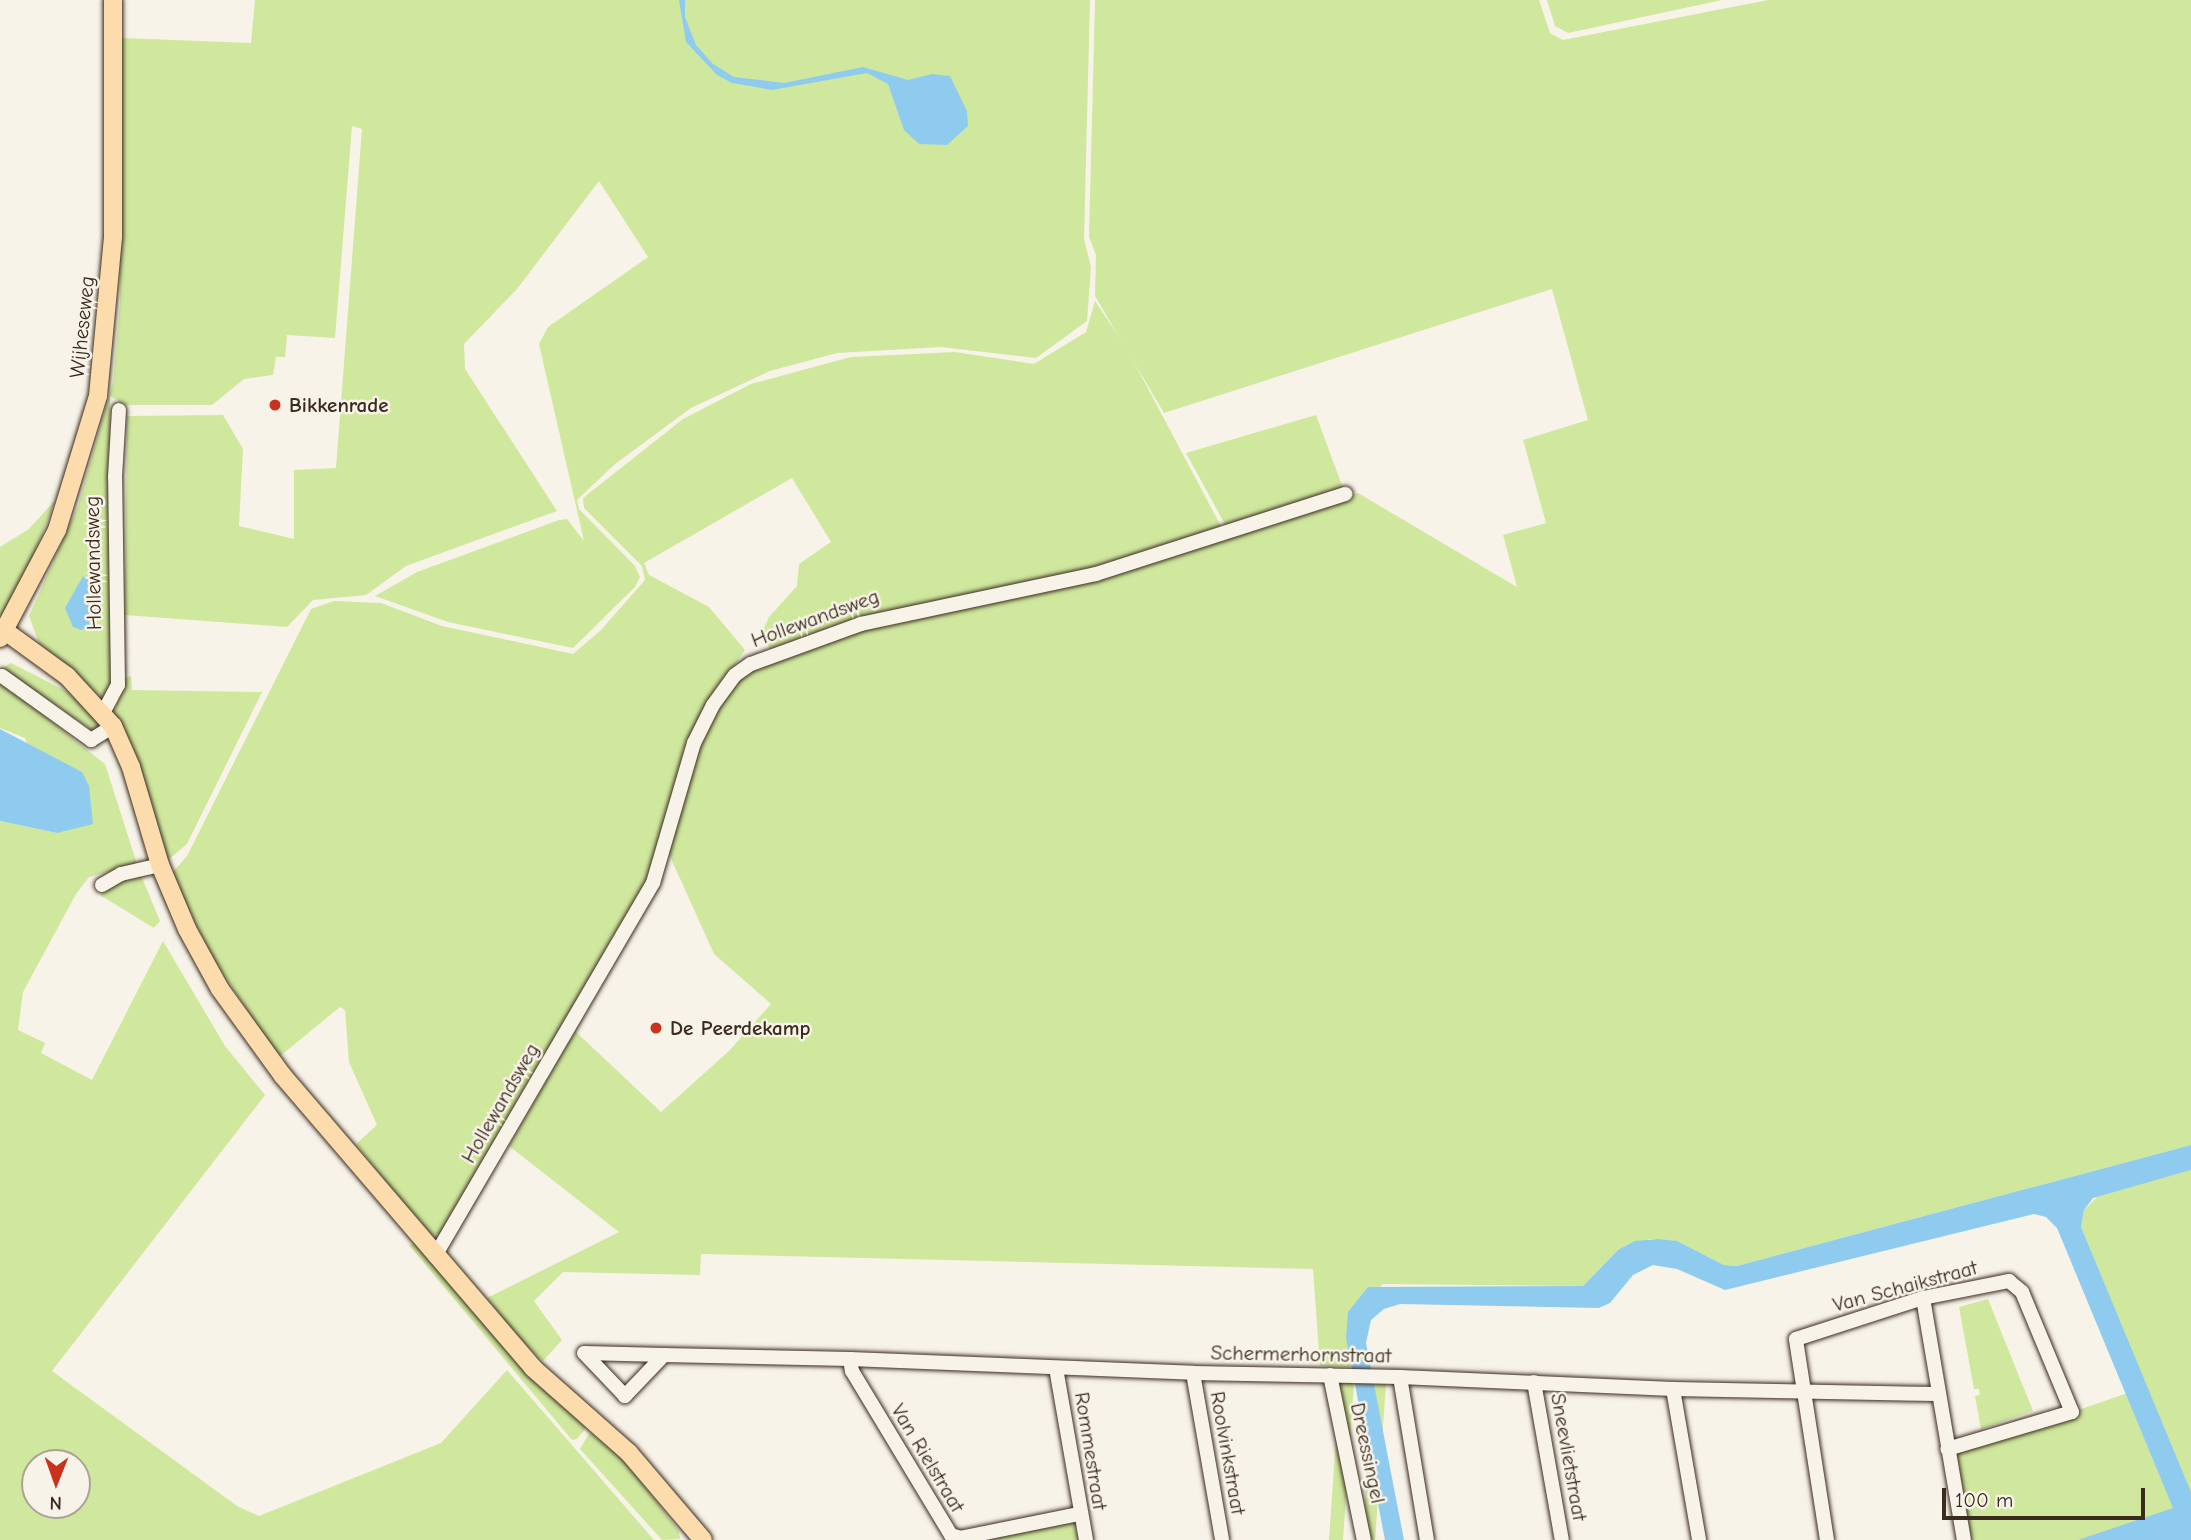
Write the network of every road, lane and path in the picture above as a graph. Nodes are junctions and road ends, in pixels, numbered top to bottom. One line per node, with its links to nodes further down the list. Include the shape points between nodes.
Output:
1 (113, 0): 4 (main road, Wijheseweg, via 113,237 98,396 75,484 57,530)
2 (119, 410): 6 (street, Hollewandsweg, via 115,477 118,685)
3 (1345, 494): 9 (street, Hollewandsweg, via 1065,582 901,611 751,664 735,675 712,705 694,743 653,883)
4 (3, 635): 6 (main road, via 67,676)
5 (2, 676): 6 (street, via 91,740)
6 (108, 718): 7 (main road, via 131,767)
7 (160, 865): 8 (street, via 121,874); 9 (main road, via 187,929 249,1032)
8 (102, 885)
9 (435, 1256): 23 (main road, via 533,1368 646,1470)
10 (1923, 1298): 18 (street, Van Schaikstraat, via 1796,1339); 20 (street); 21 (street, Van Schaikstraat, via 2009,1281 2022,1292 2072,1412)
11 (664, 1354): 11 (street, Schermerhornstraat, via 625,1396 584,1353 598,1353); 12 (street, Schermerhornstraat)
12 (850, 1359): 13 (street, Schermerhornstraat); 22 (street, Van Rielstraat, via 852,1371 950,1535 960,1538)
13 (1056, 1368): 14 (street, Schermerhornstraat); 22 (street, Rommestraat)
14 (1193, 1373): 15 (street, Schermerhornstraat); 25 (street, Roolvinkstraat)
15 (1330, 1376): 16 (street, Schermerhornstraat); 26 (street, Dreessingel)
16 (1400, 1377): 17 (street, Schermerhornstraat); 27 (street, Dreessingel)
17 (1534, 1382): 19 (street, Schermerhornstraat); 28 (street, Sneevlietstraat)
18 (1801, 1388): 19 (street, Schermerhornstraat); 20 (street, Schermerhornstraat); 30 (street)
19 (1673, 1389): 29 (street)
20 (1937, 1394): 21 (street)
21 (1947, 1449): 31 (street)
22 (1079, 1514): 24 (street, Rommestraat)
23 (703, 1540)
24 (1086, 1540)
25 (1222, 1540)
26 (1364, 1540)
27 (1427, 1540)
28 (1562, 1540)
29 (1699, 1540)
30 (1828, 1540)
31 (1964, 1540)

